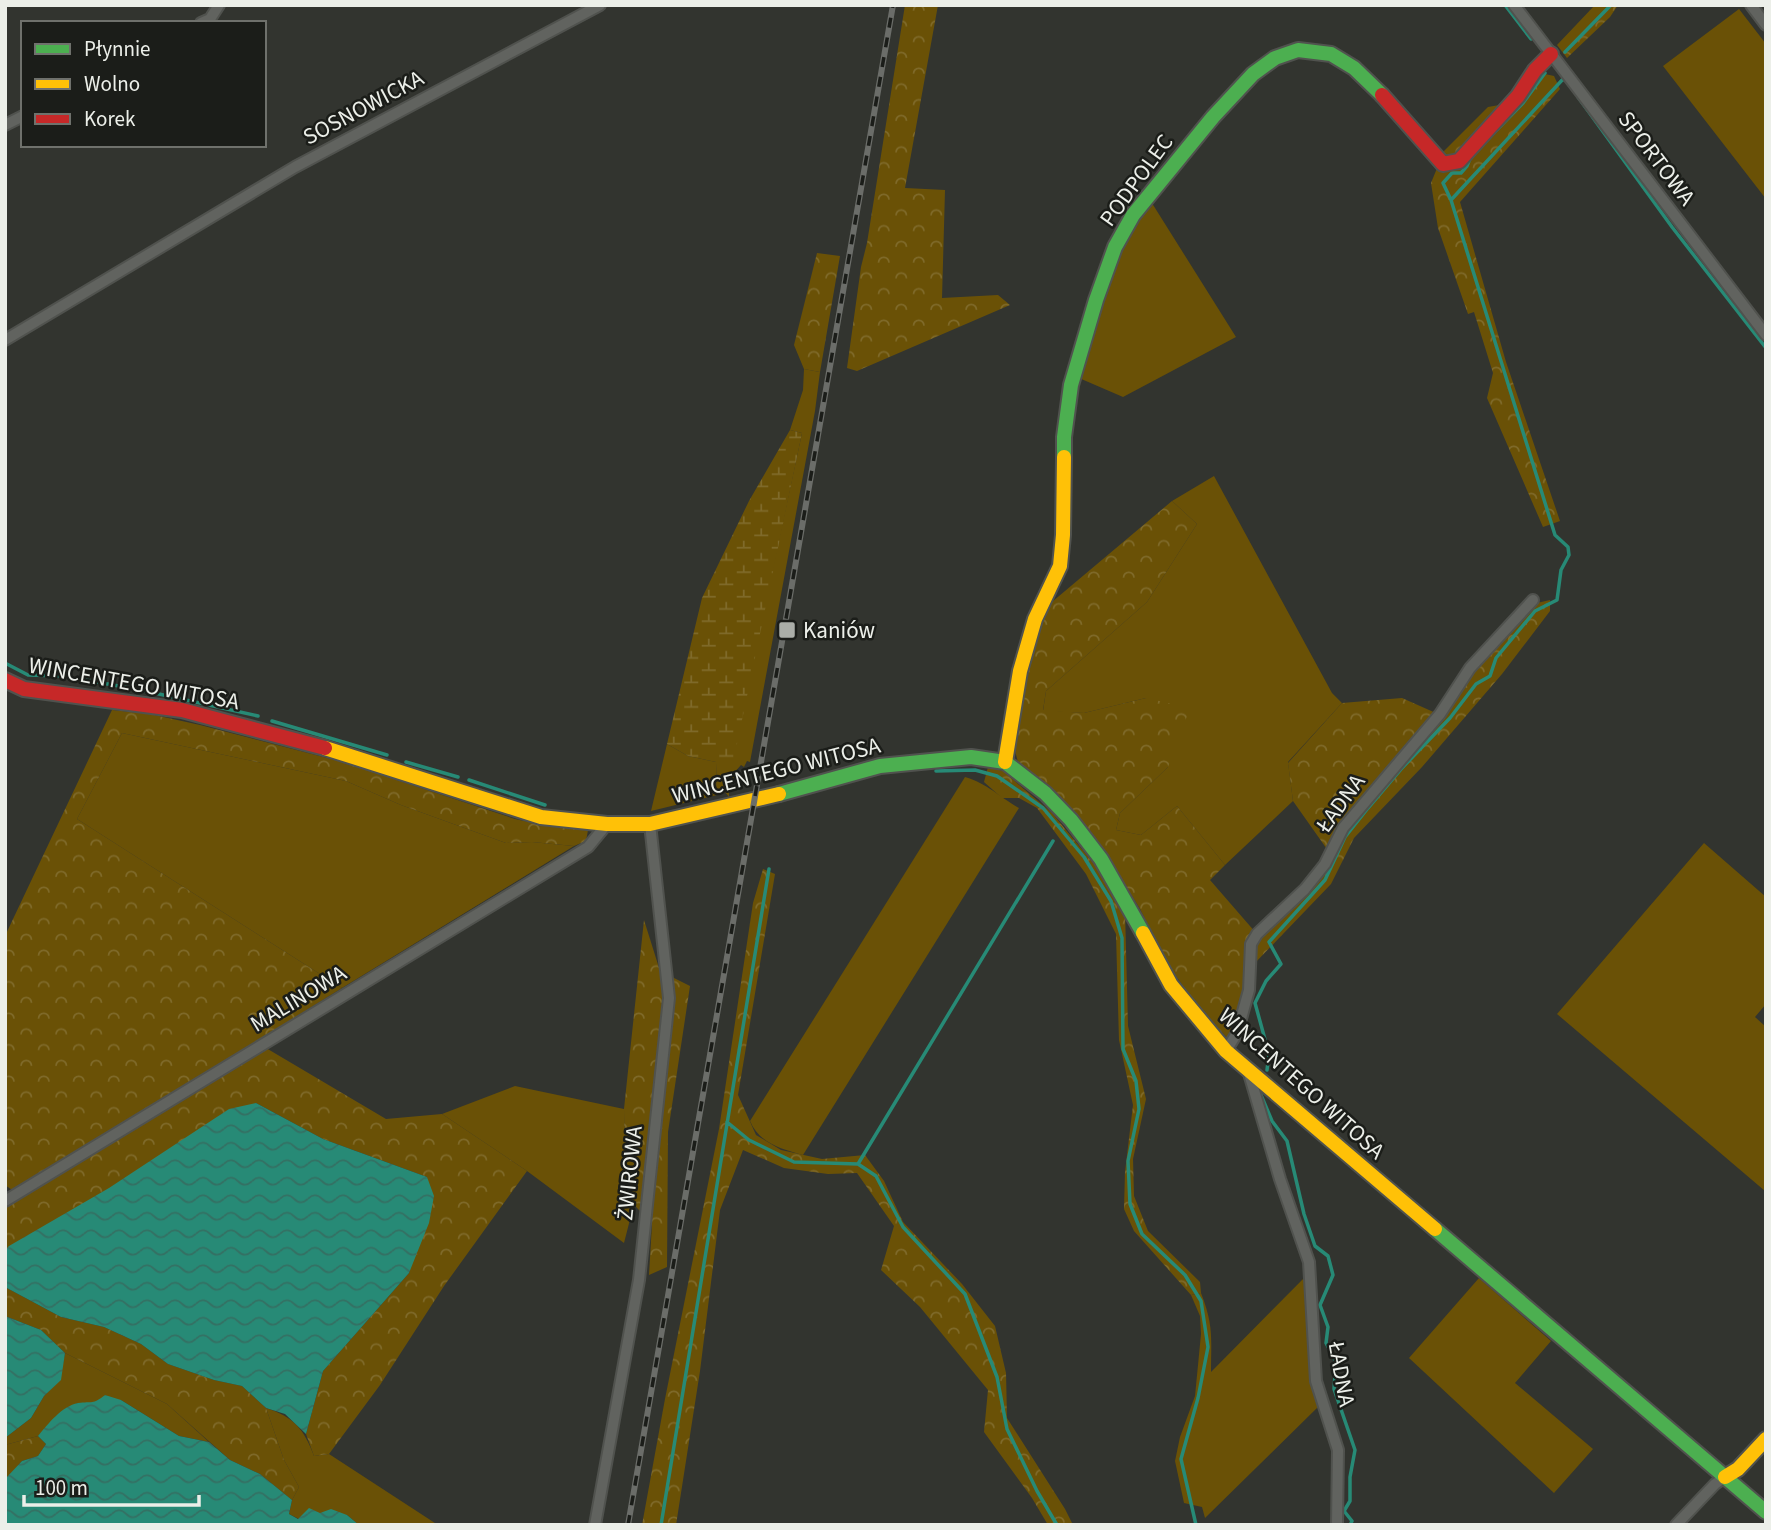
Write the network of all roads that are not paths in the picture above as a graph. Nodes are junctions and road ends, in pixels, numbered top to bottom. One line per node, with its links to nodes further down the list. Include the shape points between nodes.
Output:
1 (219, 5): 5 (street)
2 (600, 5): 11 (street, SOSNOWICKA, via 295,167)
3 (1514, 5): 7 (street, SPORTOWA)
4 (1751, 5): 6 (street)
5 (206, 21)
6 (1766, 24)
7 (1551, 54): 10 (street, SPORTOWA); 14 (street, PODPOLEC, via 1459,161 1443,164 1354,68 1331,54 1298,50 1275,58 1253,74 1213,117 1133,215 1115,247 1071,385 1064,437 1059,566 1035,619 1020,671)
8 (21, 117): 9 (street)
9 (5, 125)
10 (1766, 335)
11 (5, 340)
12 (1533, 600): 17 (street, ŁADNA, via 1470,668 1440,714 1343,828 1325,864 1305,889 1257,934 1251,944 1249,990 1237,1033)
13 (5, 680): 15 (street, WINCENTEGO WITOSA, via 24,689 182,710 356,756 541,817)
14 (1005, 762): 16 (street, WINCENTEGO WITOSA, via 971,757 880,766); 17 (street, WINCENTEGO WITOSA, via 1045,793 1101,859 1171,985)
15 (607, 824): 16 (street, WINCENTEGO WITOSA); 19 (street, MALINOWA, via 588,847)
16 (650, 824): 23 (street, ŻWIROWA, via 669,998 639,1280)
17 (1226, 1051): 18 (street, WINCENTEGO WITOSA)
18 (1248, 1070): 21 (street, WINCENTEGO WITOSA); 24 (street, ŁADNA, via 1309,1262 1317,1381 1338,1450)
19 (5, 1201)
20 (1766, 1439): 21 (street)
21 (1725, 1477): 22 (street, WINCENTEGO WITOSA); 25 (street)
22 (1766, 1512)
23 (595, 1525)
24 (1337, 1525)
25 (1676, 1525)

